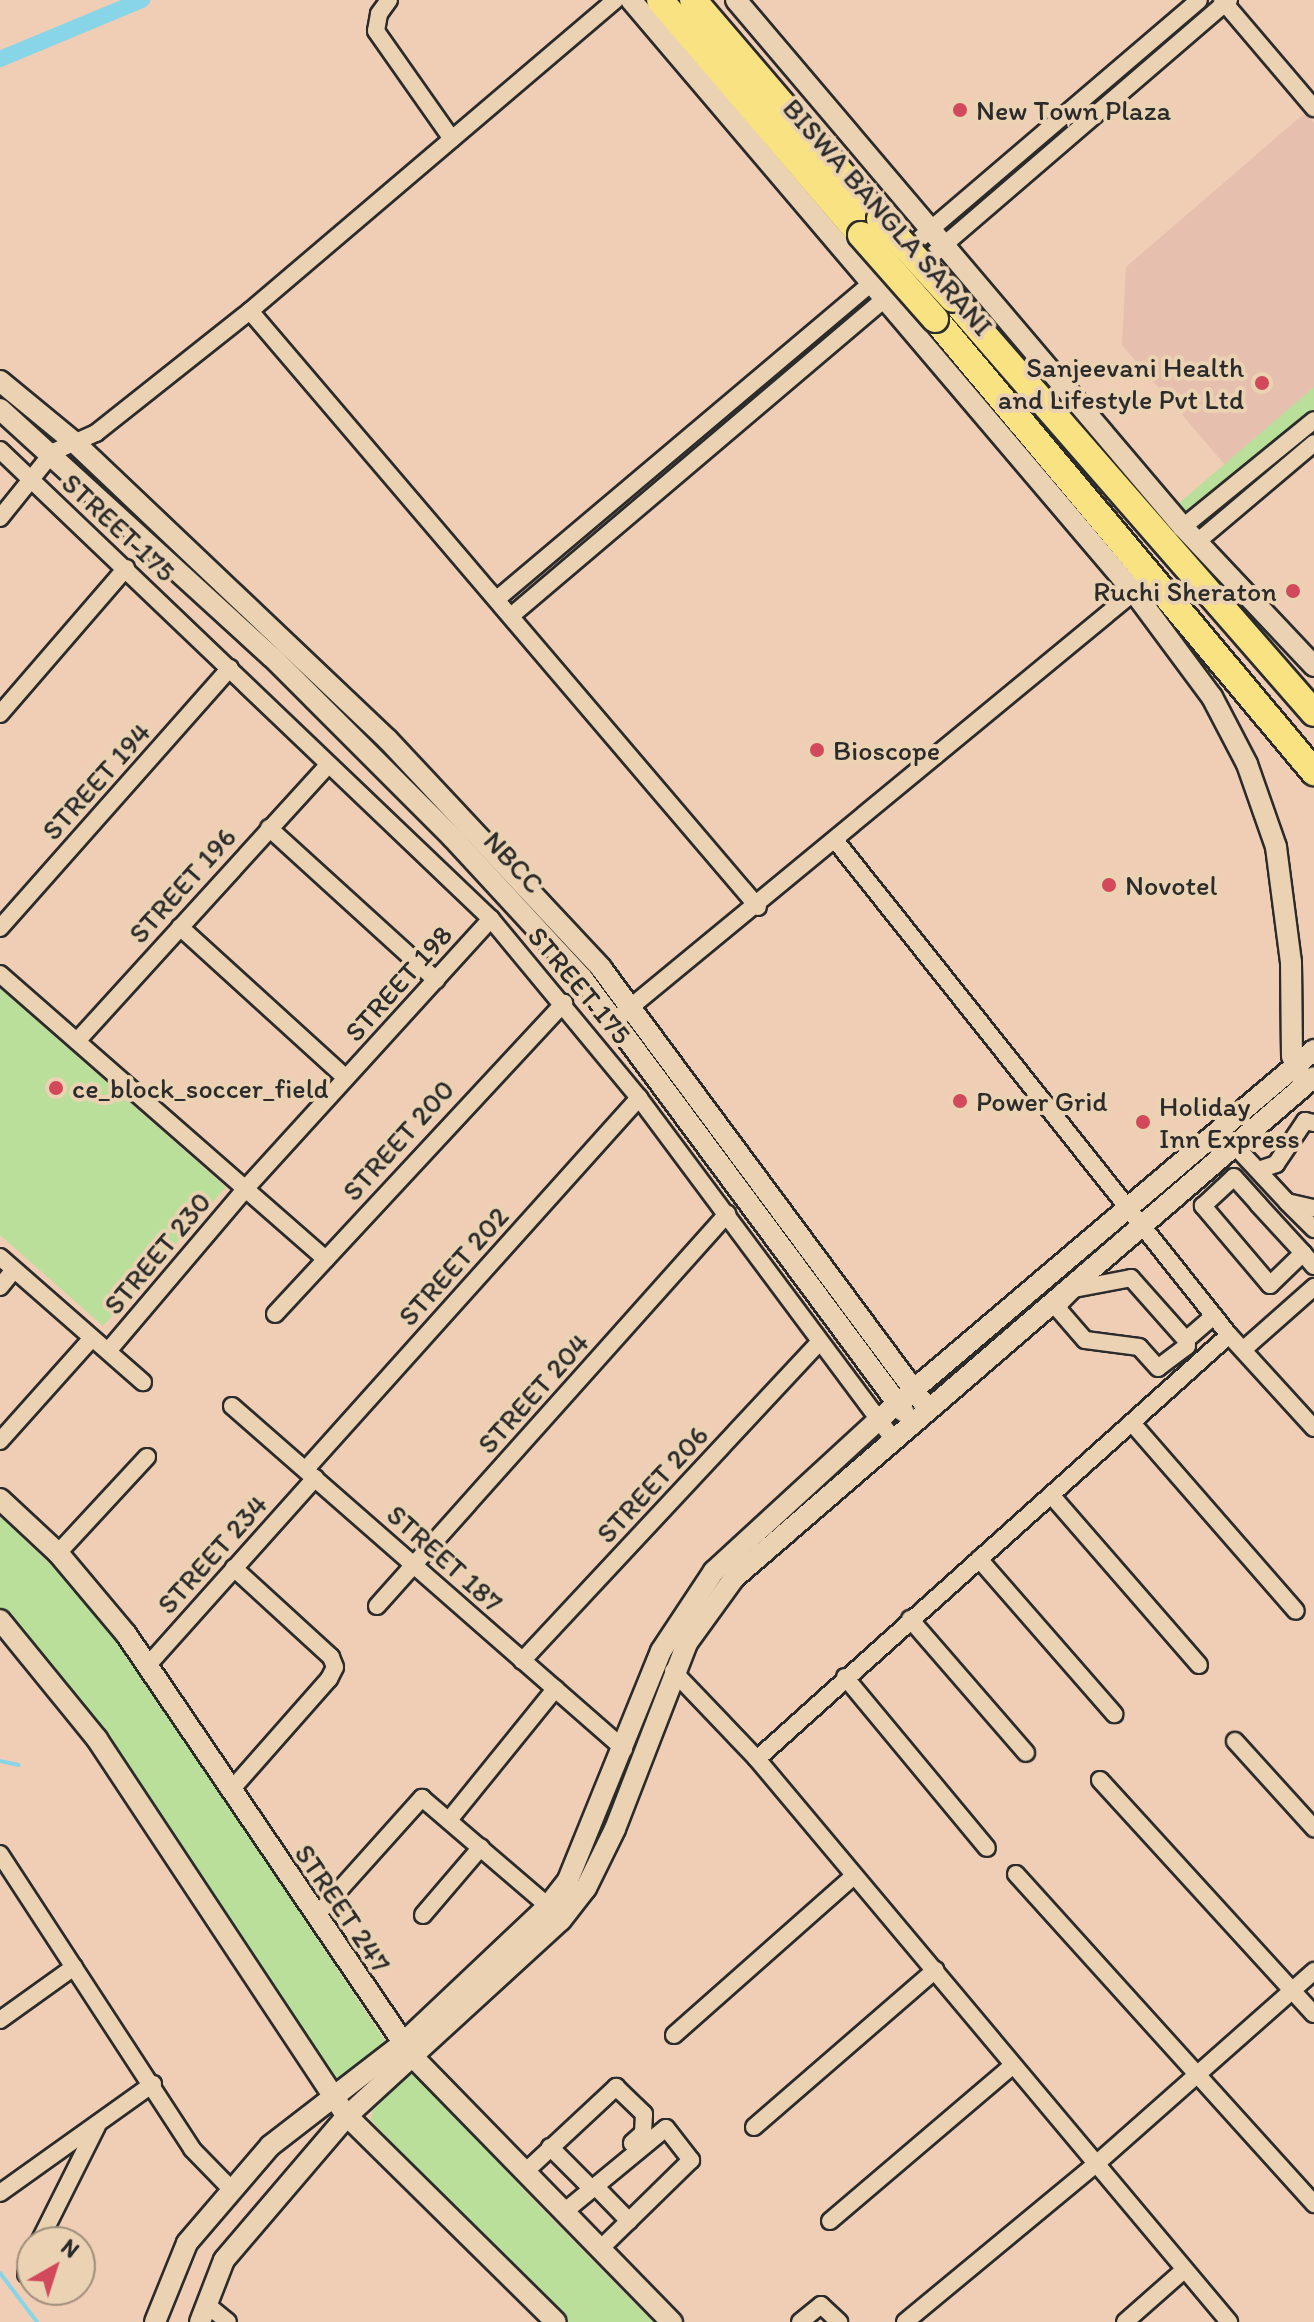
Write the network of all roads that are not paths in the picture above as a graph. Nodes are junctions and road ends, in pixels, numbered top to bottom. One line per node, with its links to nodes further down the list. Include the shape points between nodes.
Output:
1 (389, 0): 10 (street, via 376,31)
2 (615, 0): 10 (street)
3 (631, 0): 14 (street)
4 (660, 0): 11 (main road, BISWA BANGLA SARANI)
5 (693, 0): 11 (main road, BISWA BANGLA SARANI)
6 (736, 0): 12 (street)
7 (1199, 0): 12 (street)
8 (1226, 1): 9 (street); 13 (street)
9 (1314, 108)
10 (452, 139): 15 (street)
11 (870, 227): 32 (main road, BISWA BANGLA SARANI, bridge, via 953,299); 35 (main road, BISWA BANGLA SARANI, bridge, via 935,319)
12 (928, 227): 13 (street); 14 (street)
13 (942, 243): 14 (street); 25 (street)
14 (879, 291): 27 (street); 28 (street); 29 (street)
15 (250, 311): 19 (street, via 96,433); 28 (street)
16 (0, 381): 19 (street)
17 (0, 409): 22 (street, NBCC)
18 (1314, 420): 25 (street)
19 (74, 442): 22 (street); 45 (street, via 388,740)
20 (1314, 443): 25 (street)
21 (0, 450): 23 (street, STREET 175)
22 (53, 452): 23 (street); 46 (street, NBCC, via 441,825)
23 (33, 482): 24 (street); 26 (street, STREET 175)
24 (0, 518)
25 (1190, 535): 30 (street)
26 (126, 568): 31 (street, STREET 175); 33 (street)
27 (1134, 592): 37 (street); 50 (street, via 1220,710 1271,828)
28 (497, 599): 29 (street)
29 (511, 616): 38 (street)
30 (1314, 666)
31 (230, 668): 34 (street, STREET 175); 41 (street, STREET 194)
32 (1314, 713)
33 (0, 714)
34 (328, 765): 36 (street, STREET 196); 39 (street, STREET 175)
35 (1314, 772)
36 (269, 828): 40 (street, STREET 196); 43 (street)
37 (835, 840): 38 (street); 63 (street)
38 (758, 907): 45 (street)
39 (491, 919): 43 (street, STREET 198); 44 (street, STREET 175)
40 (180, 927): 47 (street, STREET 196); 49 (street)
41 (0, 928)
42 (0, 974): 47 (street)
43 (436, 980): 49 (street, STREET 198)
44 (564, 1003): 51 (street, STREET 175); 66 (street, STREET 200)
45 (634, 1007): 46 (street); 80 (street)
46 (615, 1020): 81 (street, NBCC)
47 (77, 1041): 58 (street)
48 (1314, 1050): 50 (street)
49 (346, 1078): 58 (street, STREET 198)
50 (1307, 1078): 53 (street); 63 (street)
51 (639, 1098): 62 (street, STREET 175); 91 (street, STREET 202)
52 (1314, 1123): 55 (street, via 1305,1121 1276,1164)
53 (1235, 1146): 54 (street); 55 (street)
54 (1212, 1165): 56 (street); 57 (street)
55 (1258, 1170): 60 (street)
56 (1191, 1183): 59 (street); 63 (street)
57 (1227, 1183): 59 (street); 67 (street, via 1234,1177)
58 (246, 1188): 66 (street); 78 (street, STREET 230)
59 (1208, 1202): 67 (street, via 1203,1206 1270,1285)
60 (1287, 1202): 61 (street); 64 (street)
61 (1314, 1208)
62 (727, 1214): 76 (street, STREET 175); 96 (street, STREET 204)
63 (1134, 1216): 72 (street); 80 (street); 83 (street)
64 (1314, 1229)
65 (0, 1257): 68 (street)
66 (326, 1259): 71 (street, STREET 200)
67 (1308, 1260)
68 (14, 1270): 69 (street); 74 (street)
69 (0, 1287)
70 (1314, 1287): 77 (street)
71 (275, 1314)
72 (1214, 1316): 73 (street); 75 (street)
73 (1229, 1335): 77 (street); 86 (street)
74 (92, 1338): 78 (street); 89 (street, STREET 230)
75 (1186, 1340): 75 (street, via 1131,1278 1074,1289 1060,1303 1059,1310 1085,1340 1139,1347 1158,1368 1187,1346)
76 (819, 1342): 84 (street, STREET 175); 102 (street, STREET 206)
77 (1244, 1349): 87 (street)
78 (108, 1351): 79 (street)
79 (143, 1382)
80 (913, 1390): 81 (street); 83 (street)
81 (897, 1404): 84 (street); 85 (street, NBCC)
82 (232, 1406): 91 (street, STREET 187)
83 (928, 1408): 85 (street)
84 (878, 1420): 88 (street, STREET 175); 110 (street, via 714,1571 661,1651)
85 (911, 1421): 88 (street)
86 (1132, 1423): 92 (street); 99 (street)
87 (1314, 1428)
88 (892, 1437): 105 (street, via 743,1567 712,1603)
89 (0, 1441)
90 (147, 1457): 94 (street)
91 (310, 1474): 96 (street, STREET 187); 97 (street, STREET 234)
92 (1052, 1496): 95 (street); 104 (street)
93 (0, 1499): 94 (street, STREET 247)
94 (58, 1553): 103 (street, STREET 247)
95 (979, 1559): 100 (street); 108 (street)
96 (414, 1565): 98 (street, STREET 204); 102 (street, STREET 187)
97 (234, 1568): 103 (street, STREET 234); 114 (street, via 331,1657 335,1667)
98 (377, 1606)
99 (1296, 1611)
100 (910, 1619): 106 (street); 111 (street)
101 (0, 1620): 136 (street, via 97,1739)
102 (522, 1661): 107 (street, STREET 187)
103 (148, 1665): 114 (street, STREET 247)
104 (1199, 1665)
105 (673, 1671): 112 (street); 132 (street, via 615,1829 586,1888 561,1920)
106 (845, 1677): 112 (street); 118 (street)
107 (555, 1689): 110 (street, STREET 187); 115 (street)
108 (1114, 1714)
109 (1235, 1741): 116 (street)
110 (624, 1749): 122 (street, via 583,1851)
111 (1026, 1753)
112 (757, 1759): 121 (street)
113 (1100, 1780): 128 (street)
114 (231, 1790): 124 (street, STREET 247)
115 (449, 1820): 117 (street); 124 (street, via 422,1798)
116 (1314, 1828)
117 (481, 1847): 122 (street); 123 (street)
118 (987, 1848)
119 (0, 1854): 125 (street)
120 (1016, 1874): 134 (street)
121 (854, 1876): 126 (street); 131 (street)
122 (548, 1906): 132 (street)
123 (423, 1915)
124 (316, 1916): 132 (street, STREET 247)
125 (74, 1967): 130 (street); 135 (street, via 85,1991)
126 (935, 1970): 133 (street); 139 (street)
127 (1314, 1971): 128 (street)
128 (1292, 1990): 129 (street); 134 (street)
129 (1314, 2014)
130 (0, 2020)
131 (674, 2035)
132 (407, 2051): 136 (street); 137 (street); 142 (street, STREET 247)
133 (1013, 2065): 141 (street); 149 (street)
134 (1199, 2071): 141 (street); 146 (street)
135 (153, 2084): 138 (street); 144 (street, via 192,2149)
136 (336, 2098): 137 (street); 144 (street, via 270,2146)
137 (347, 2116): 153 (street, via 224,2260); 156 (street)
138 (99, 2123): 145 (street); 150 (street)
139 (754, 2127)
140 (550, 2147): 142 (street); 143 (street); 143 (street, via 616,2087 644,2114 643,2133)
141 (1095, 2165): 152 (street); 160 (street)
142 (525, 2172): 147 (street, STREET 247)
143 (590, 2184): 147 (street); 148 (street); 148 (street, via 666,2128 691,2160)
144 (231, 2189): 154 (street, via 187,2243)
145 (0, 2193)
146 (1314, 2204)
147 (562, 2209): 151 (street, STREET 247)
148 (629, 2221): 151 (street)
149 (830, 2221)
150 (47, 2226)
151 (600, 2249): 157 (street, STREET 247)
152 (1184, 2270): 161 (street); 162 (street)
153 (203, 2313): 155 (street)
154 (155, 2322)
155 (228, 2322)
156 (556, 2322)
157 (672, 2322)
158 (800, 2322): 159 (street, via 821,2305)
159 (839, 2322)
160 (905, 2322)
161 (1125, 2322)
162 (1229, 2322)

